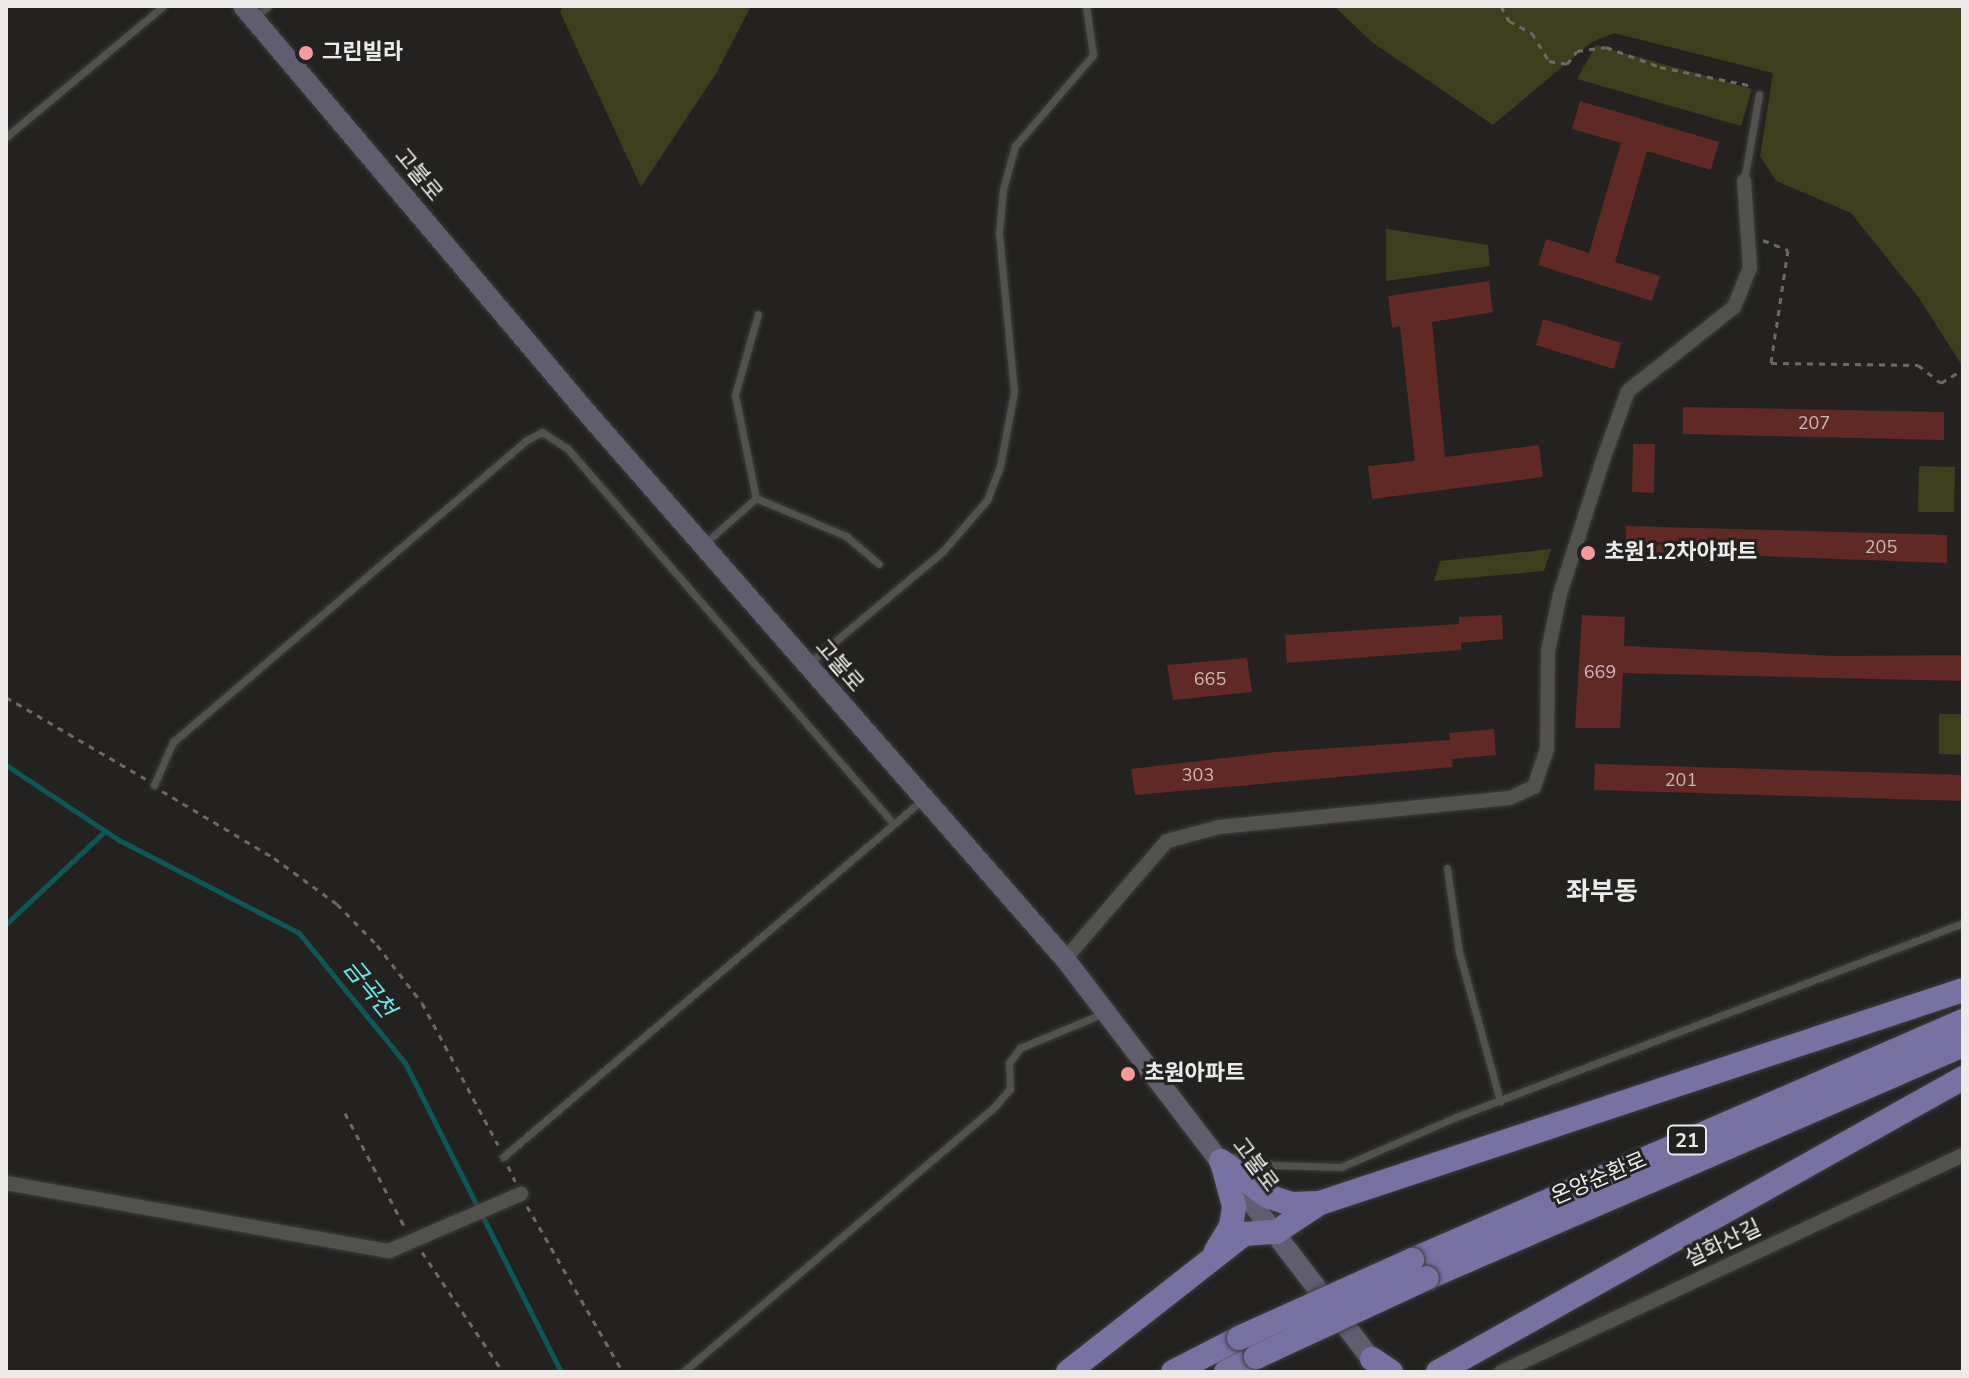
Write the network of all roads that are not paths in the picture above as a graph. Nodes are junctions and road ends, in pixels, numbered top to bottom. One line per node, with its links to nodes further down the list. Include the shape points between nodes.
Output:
1 (163, 6): 5 (lane)
2 (1086, 6): 11 (lane, via 1093,55 1015,146 1003,189 999,233 1014,392 1000,466 987,500 942,552)
3 (255, 10): 9 (main road, 고불로)
4 (1759, 94): 6 (lane)
5 (6, 137)
6 (1744, 181): 17 (street, via 1750,268 1734,307 1628,391 1560,594 1548,651 1547,749 1534,787 1510,798 1219,827 1167,841)
7 (758, 314): 8 (lane, via 735,395)
8 (756, 498): 9 (lane); 10 (lane, via 846,536)
9 (702, 545): 11 (main road, 고불로)
10 (879, 564)
11 (807, 665): 13 (main road, 고불로)
12 (154, 785): 14 (lane, via 173,742 525,441 542,432 567,448)
13 (924, 798): 14 (lane); 17 (main road, 고불로)
14 (894, 824): 25 (lane)
15 (1447, 868): 23 (lane, via 1459,952)
16 (1963, 923): 23 (lane)
17 (1065, 959): 19 (main road, 고불로)
18 (1963, 990): 29 (highway)
19 (1106, 1012): 26 (main road, 고불로); 34 (lane, via 1020,1048 1009,1063 1010,1089 995,1106)
20 (1963, 1021): 32 (highway, 온양순환로 / 21)
21 (1963, 1045): 32 (highway, 온양순환로 / 21)
22 (1963, 1078): 38 (highway)
23 (1500, 1101): 26 (lane, via 1341,1167)
24 (1963, 1155): 39 (street, 설화산길)
25 (503, 1157)
26 (1218, 1157): 29 (highway, via 1267,1196 1291,1204); 30 (main road, 고불로); 31 (highway, via 1234,1206 1231,1226)
27 (6, 1183): 28 (street, via 389,1251)
28 (521, 1194)
29 (1320, 1203): 30 (highway)
30 (1276, 1232): 31 (highway, via 1244,1234); 33 (main road, 고불로)
31 (1209, 1259): 35 (highway)
32 (1419, 1269): 36 (highway, 21, bridge, via 1239,1338); 37 (highway, 21, bridge)
33 (1378, 1369)
34 (683, 1372)
35 (1068, 1372)
36 (1173, 1372)
37 (1226, 1372)
38 (1441, 1372)
39 (1501, 1372)

